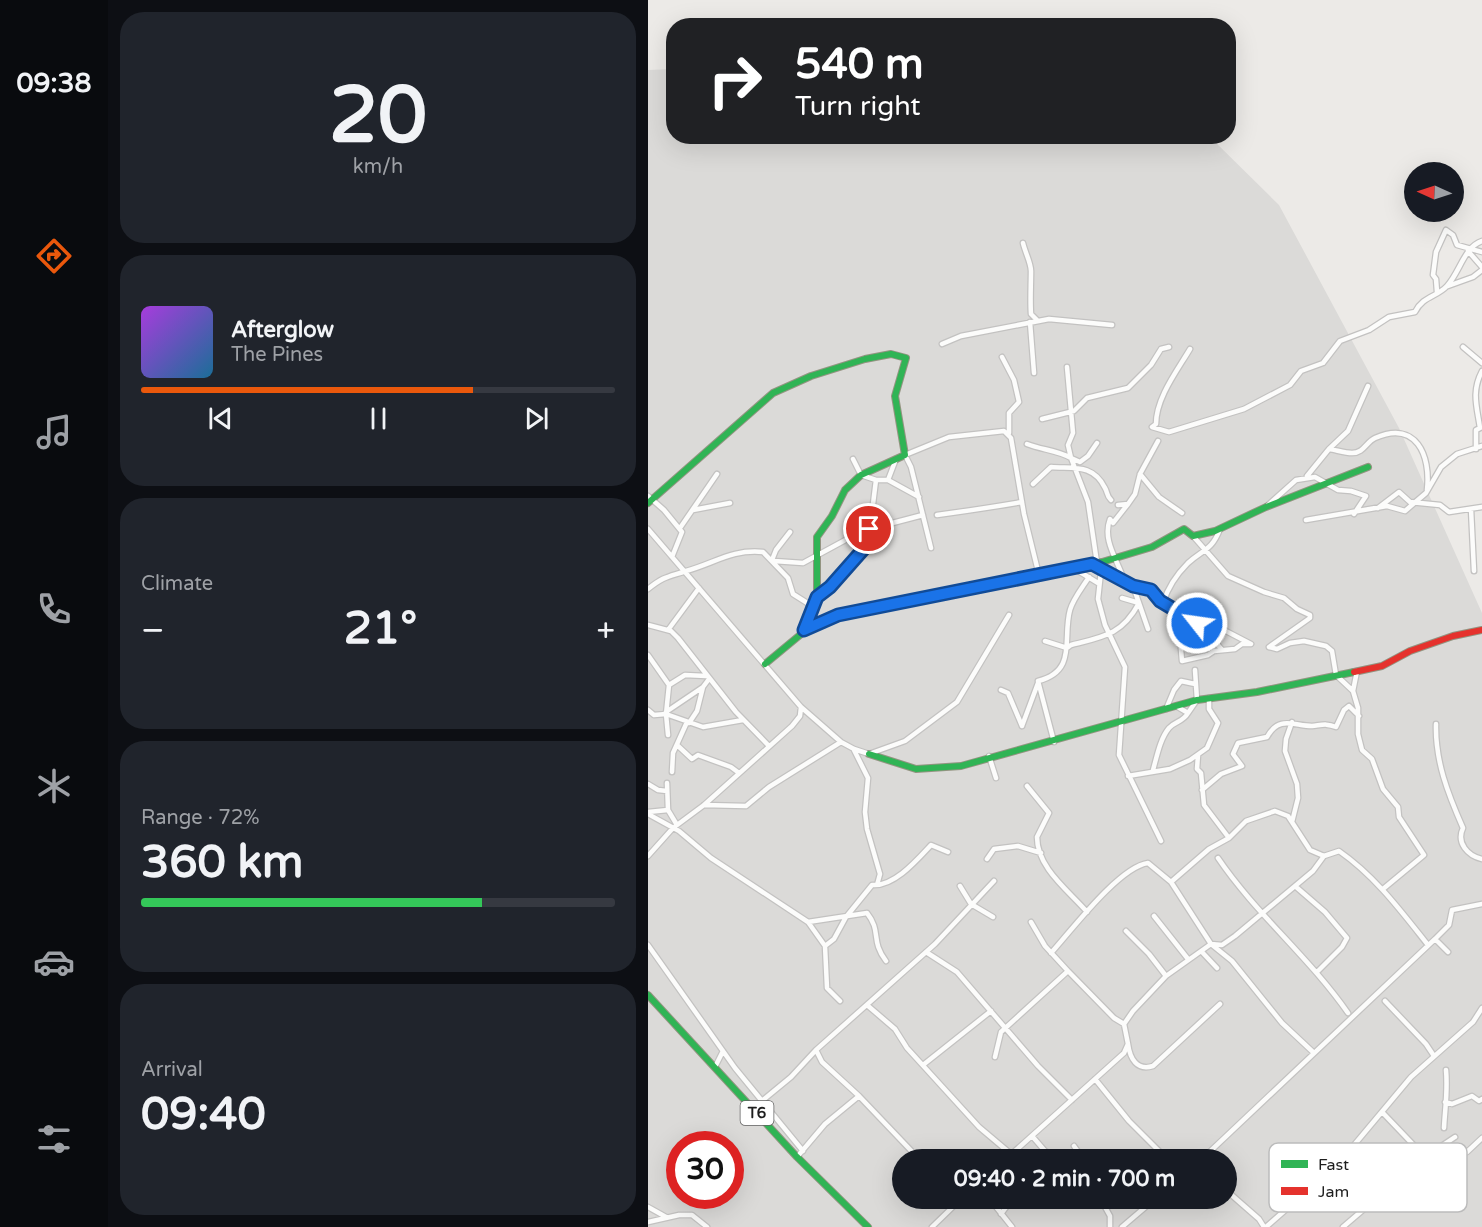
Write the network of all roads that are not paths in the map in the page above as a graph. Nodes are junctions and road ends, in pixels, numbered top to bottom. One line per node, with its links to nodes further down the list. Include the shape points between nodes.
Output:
1 (1482, 242): 3 (street)
2 (1023, 243): 8 (street, via 1031,271 1031,314)
3 (1470, 249): 4 (street); 5 (street); 6 (street); 7 (street, via 1457,245 1446,230 1436,252 1433,275)
4 (1482, 252)
5 (1482, 268): 6 (street, via 1473,277)
6 (1446, 288): 7 (street)
7 (1437, 292): 14 (street, via 1420,301 1415,312 1389,317 1340,341 1323,363 1301,372 1290,385 1244,409 1169,432 1152,427 1168,381)
8 (1038, 320): 9 (street); 10 (street)
9 (1030, 322): 11 (street, via 961,336); 19 (street)
10 (1112, 325)
11 (942, 344)
12 (1168, 347): 21 (street, via 1161,349 1128,388 1087,399)
13 (1463, 347): 16 (street)
14 (1190, 349)
15 (1002, 357): 23 (street, via 1019,400 1009,413)
16 (1482, 363)
17 (1067, 367): 21 (street)
18 (1482, 371): 29 (street, via 1475,386 1480,428 1476,430)
19 (1034, 373)
20 (1368, 386): 28 (street, via 1348,431)
21 (1069, 412): 22 (street); 31 (street, via 1073,433 1068,445)
22 (1042, 419)
23 (1009, 433): 30 (street, via 1000,430 955,435); 48 (street)
24 (1158, 441): 37 (street)
25 (1097, 443): 31 (street, via 1080,462)
26 (1027, 444): 31 (street, via 1057,450)
27 (1482, 446): 29 (street)
28 (1329, 449): 39 (street); 44 (street, via 1353,453 1365,449 1373,439 1410,435 1418,440 1425,461)
29 (1476, 449): 44 (street, via 1457,454 1442,467)
30 (904, 455): 33 (main road); 45 (street); 46 (main road, via 895,396 906,360 891,354 811,376 773,393)
31 (1071, 458): 34 (street)
32 (853, 459): 38 (street)
33 (896, 459): 38 (main road); 41 (street)
34 (1073, 467): 43 (street, via 1051,467); 47 (street, via 1087,470); 75 (street, via 1088,502)
35 (1368, 467): 42 (main road)
36 (717, 474): 57 (street)
37 (1140, 474): 51 (street); 58 (street, via 1159,497)
38 (861, 475): 40 (street); 71 (main road, via 845,490 818,536)
39 (1307, 476): 42 (street); 53 (street, via 1293,482)
40 (876, 480): 41 (street); 66 (street)
41 (888, 480): 45 (street)
42 (1327, 483): 53 (main road); 59 (street, via 1338,490 1366,496)
43 (1033, 484)
44 (1426, 493): 50 (street)
45 (919, 497): 60 (street)
46 (650, 499): 63 (street)
47 (1111, 500)
48 (1022, 502): 61 (street); 77 (street)
49 (730, 503): 57 (street)
50 (1414, 503): 55 (street, via 1440,505 1449,512); 56 (street, via 1405,512 1387,506); 56 (street, via 1399,492)
51 (1128, 504): 52 (street); 73 (street, via 1114,522 1110,518 1108,523 1108,542)
52 (1118, 505)
53 (1266, 507): 64 (main road)
54 (1482, 507): 55 (street)
55 (1471, 508): 78 (street)
56 (1376, 509): 59 (street)
57 (693, 510): 63 (street)
58 (1182, 513)
59 (1354, 513): 62 (street)
60 (923, 514): 66 (street); 69 (street)
61 (937, 515)
62 (1306, 520)
63 (680, 528): 72 (street)
64 (1220, 528): 68 (main road); 70 (street)
65 (648, 529): 72 (street)
66 (869, 529): 71 (street); 86 (street, via 868,544)
67 (790, 532): 74 (street, via 776,549)
68 (1193, 536): 70 (street); 73 (main road, via 1184,529 1155,546)
69 (931, 548)
70 (1208, 550): 89 (street, via 1189,562 1177,576); 106 (street, via 1229,577 1284,598 1310,615 1269,648 1302,641 1326,646 1334,655)
71 (816, 555): 74 (street, via 803,563); 86 (main road)
72 (672, 557): 79 (street)
73 (1116, 558): 75 (main road); 81 (street)
74 (773, 560): 79 (street, via 764,552 750,551 721,556); 90 (street, via 788,578 793,594 812,606)
75 (1098, 564): 76 (main road); 81 (street); 82 (street)
76 (1075, 569): 80 (street); 96 (main road, via 838,615)
77 (1038, 571)
78 (1473, 571)
79 (685, 572): 84 (street, via 672,573); 85 (street)
80 (1089, 578): 82 (street); 100 (street, via 1069,613)
81 (1124, 580): 83 (street)
82 (1098, 583): 98 (street, via 1098,599)
83 (1133, 586): 88 (street); 89 (street, via 1151,590)
84 (648, 588)
85 (699, 588): 95 (street); 103 (street)
86 (817, 597): 90 (main road)
87 (1122, 598): 88 (street)
88 (1139, 603): 93 (street); 98 (street, via 1133,615)
89 (1163, 603): 94 (street)
90 (812, 613): 96 (main road)
91 (1009, 615): 136 (street, via 957,702 905,741)
92 (648, 625): 95 (street)
93 (1148, 628)
94 (1206, 629): 101 (street); 101 (street, via 1224,630 1251,644); 101 (street, via 1180,638 1182,661)
95 (668, 630): 107 (street)
96 (804, 630): 103 (main road)
97 (1482, 630): 105 (main road, via 1406,653 1383,666)
98 (1109, 636): 100 (street); 126 (street, via 1125,667)
99 (1045, 640): 100 (street)
100 (1066, 648): 108 (street, via 1068,655 1060,667 1049,678)
101 (1222, 650)
102 (648, 655): 110 (street)
103 (765, 664): 117 (street)
104 (1195, 670): 109 (street)
105 (1357, 671): 106 (main road); 113 (street)
106 (1336, 675): 113 (street); 114 (main road)
107 (708, 678): 110 (street, via 685,675); 111 (street); 125 (street)
108 (1038, 681): 112 (street, via 1022,726 1008,693); 132 (street)
109 (1195, 684): 115 (street); 118 (street, via 1181,681)
110 (669, 685): 120 (street)
111 (703, 687): 120 (street); 127 (street, via 697,711)
112 (1000, 690)
113 (1353, 691): 123 (street)
114 (1209, 698): 115 (main road); 137 (street, via 1209,709 1218,723 1207,748)
115 (1197, 700): 116 (main road); 121 (street)
116 (1176, 706): 118 (main road); 121 (street)
117 (801, 707): 131 (street); 134 (street, via 792,726)
118 (1166, 709): 126 (main road)
119 (648, 710): 122 (street)
120 (666, 713): 122 (street); 127 (street); 130 (street)
121 (1188, 713): 139 (street, via 1183,721 1171,725 1163,737)
122 (654, 715): 124 (street)
123 (1359, 716): 128 (street, via 1349,706 1336,727); 170 (street, via 1362,750 1372,759 1383,789 1398,807 1399,818 1424,855)
124 (648, 720)
125 (743, 720): 127 (street, via 705,727); 134 (street)
126 (1121, 721): 132 (main road); 142 (street, via 1119,753)
127 (688, 722): 133 (street)
128 (1292, 722): 147 (street, via 1272,729 1268,737 1238,743 1233,753 1242,766 1221,774); 152 (street, via 1285,752 1297,784)
129 (1436, 724): 164 (street, via 1435,746 1443,779 1463,828 1462,845)
130 (668, 735)
131 (841, 742): 135 (street); 149 (street, via 746,806)
132 (1054, 742): 138 (main road)
133 (677, 745): 140 (street); 141 (street, via 692,759 698,755)
134 (769, 746): 141 (street)
135 (854, 749): 136 (street); 167 (street, via 868,777 867,829 880,874)
136 (869, 754): 138 (main road, via 925,770)
137 (1198, 755): 139 (street, via 1170,769); 147 (street)
138 (989, 756): 143 (street)
139 (1153, 770): 142 (street)
140 (672, 772)
141 (740, 773): 149 (street)
142 (1128, 776): 155 (street)
143 (996, 778)
144 (667, 783): 148 (street)
145 (648, 784): 148 (street)
146 (1027, 786): 156 (street, via 1049,813)
147 (1202, 790): 154 (street, via 1204,805)
148 (667, 791): 150 (street)
149 (704, 805): 153 (street)
150 (668, 810): 151 (street); 153 (street)
151 (648, 813): 153 (street)
152 (1292, 825): 154 (street, via 1288,816 1275,811 1246,821); 161 (street, via 1310,850)
153 (675, 827): 160 (street); 178 (street, via 711,858)
154 (1229, 838): 166 (street, via 1209,849)
155 (1161, 841)
156 (1037, 843): 157 (street); 159 (street)
157 (1030, 850): 159 (street); 163 (street, via 1018,846 994,849)
158 (948, 852): 167 (street, via 931,845 913,864 882,886)
159 (1041, 853): 173 (street, via 1059,883)
160 (648, 856)
161 (1324, 856): 169 (street); 170 (street, via 1339,851)
162 (1218, 858): 174 (street, via 1238,888)
163 (987, 859)
164 (1482, 859)
165 (994, 881): 171 (street)
166 (1171, 882): 173 (street, via 1148,862 1142,863 1116,882); 182 (street)
167 (877, 885): 176 (street, via 872,885)
168 (960, 886): 171 (street)
169 (1295, 886): 174 (street); 194 (street, via 1347,938)
170 (1383, 889): 184 (street)
171 (971, 904): 177 (street); 186 (street)
172 (1482, 904): 181 (street, via 1452,910 1449,925)
173 (1087, 912): 189 (street)
174 (1262, 912): 182 (street, via 1222,945); 194 (street)
175 (1154, 916): 190 (street)
176 (846, 917): 178 (street); 185 (street, via 834,939); 191 (street, via 867,913 876,924 876,948)
177 (993, 917)
178 (808, 922): 185 (street)
179 (1031, 922): 189 (street)
180 (1126, 931): 195 (street)
181 (1435, 939): 184 (street); 188 (street)
182 (1211, 944): 187 (street); 209 (street, via 1232,961 1282,1023)
183 (648, 945): 208 (street)
184 (1428, 945): 209 (street)
185 (825, 946): 197 (street, via 827,988)
186 (926, 952): 200 (street); 202 (street, via 957,972)
187 (1202, 952): 190 (street); 192 (street)
188 (1448, 952)
189 (1051, 953): 193 (street)
190 (1188, 960): 195 (street)
191 (886, 961)
192 (1217, 968)
193 (1068, 971): 204 (street); 205 (street)
194 (1317, 972): 203 (street)
195 (1166, 976): 204 (street)
196 (649, 996): 213 (main road, T6)
197 (840, 1001)
198 (1385, 1001): 210 (street)
199 (1220, 1004): 206 (street, via 1153,1066 1136,1064)
200 (867, 1005): 207 (street); 212 (street, via 895,1029)
201 (1482, 1008): 210 (street, via 1473,1022)
202 (991, 1011): 205 (street); 212 (street)
203 (1348, 1013)
204 (1124, 1024): 206 (street)
205 (1006, 1029): 211 (street, via 1001,1032); 219 (street)
206 (1128, 1044): 215 (street, via 1124,1053)
207 (816, 1050): 216 (street, via 822,1062); 218 (street)
208 (723, 1051): 213 (street); 218 (street)
209 (1314, 1053): 236 (street)
210 (1434, 1056): 221 (street, via 1411,1077)
211 (995, 1057)
212 (923, 1065): 231 (street, via 979,1127)
213 (715, 1067): 239 (main road, T6)
214 (1446, 1070): 220 (street)
215 (1095, 1079): 219 (street); 235 (street)
216 (860, 1096): 230 (street); 237 (street, via 825,1124)
217 (1482, 1099): 220 (street, via 1472,1096 1452,1104)
218 (763, 1100): 237 (street)
219 (1072, 1100): 223 (street)
220 (1445, 1102): 222 (street)
221 (1383, 1113): 226 (street); 227 (street)
222 (1444, 1128)
223 (1032, 1136): 232 (street); 233 (street)
224 (1455, 1137): 228 (street)
225 (1482, 1138): 238 (street)
226 (1356, 1143)
227 (1412, 1143)
228 (1446, 1143)
229 (1074, 1146): 234 (street)
230 (910, 1149)
231 (1005, 1149)
232 (1017, 1149)
233 (1043, 1149)
234 (1076, 1149)
235 (1158, 1149)
236 (1213, 1149)
237 (803, 1150): 239 (street)
238 (1467, 1152)
239 (798, 1157): 253 (main road, T6)
240 (1237, 1200): 258 (street)
241 (648, 1207): 250 (street)
242 (950, 1209): 254 (street)
243 (997, 1209): 249 (street)
244 (1005, 1209): 249 (street)
245 (1107, 1209): 256 (street)
246 (1143, 1209): 257 (street)
247 (1282, 1212): 258 (street)
248 (1361, 1212): 259 (street)
249 (1001, 1214): 255 (street)
250 (666, 1217): 251 (street); 252 (street, via 692,1215)
251 (648, 1222)
252 (707, 1227)
253 (868, 1227)
254 (932, 1227)
255 (1012, 1227)
256 (1110, 1227)
257 (1122, 1227)
258 (1265, 1227)
259 (1343, 1227)

